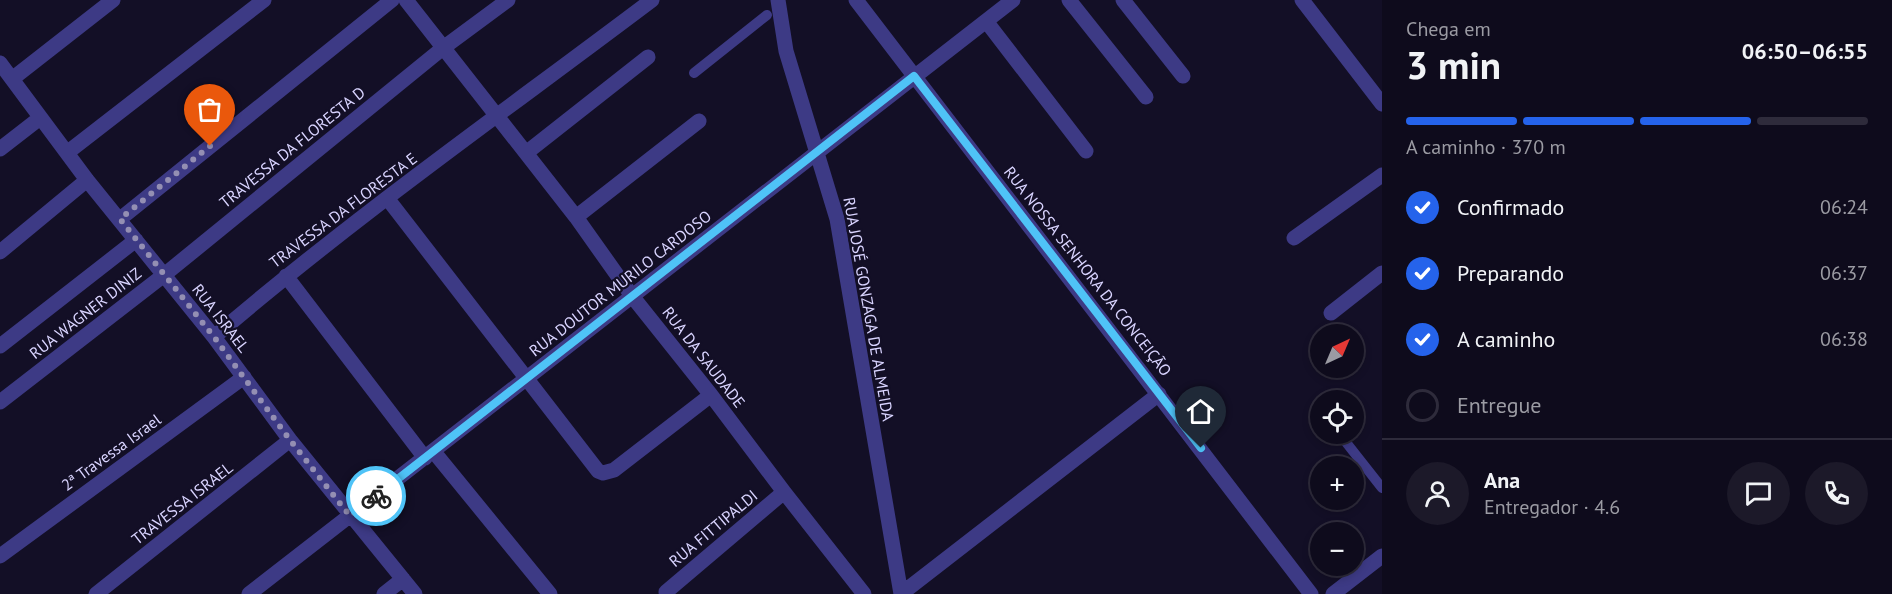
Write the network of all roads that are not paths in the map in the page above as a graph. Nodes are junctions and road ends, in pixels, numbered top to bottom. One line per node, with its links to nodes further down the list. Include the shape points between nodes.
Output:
1 (112, 0): 20 (street)
2 (264, 0): 28 (street)
3 (392, 0): 35 (street)
4 (406, 0): 14 (street, RUA DA SAUDADE)
5 (508, 0): 14 (street, TRAVESSA DA FLORESTA D)
6 (652, 0): 23 (street, TRAVESSA DA FLORESTA E)
7 (856, 0): 18 (street, RUA NOSSA SENHORA DA CONCEIÇÃO)
8 (1013, 0): 13 (street, RUA DOUTOR MURILO CARDOSO)
9 (1069, 0): 21 (street)
10 (1123, 0): 19 (street)
11 (1302, 0): 22 (street)
12 (775, 6): 17 (lane); 29 (street, RUA JOSÉ GONZAGA DE ALMEIDA)
13 (986, 21): 18 (street, RUA DOUTOR MURILO CARDOSO); 27 (street)
14 (443, 48): 23 (street, RUA DA SAUDADE); 40 (street, TRAVESSA DA FLORESTA D)
15 (648, 57): 30 (street)
16 (0, 63): 20 (street, RUA ISRAEL)
17 (694, 73)
18 (914, 76): 29 (street, RUA DOUTOR MURILO CARDOSO); 48 (street, RUA NOSSA SENHORA DA CONCEIÇÃO)
19 (1183, 76)
20 (12, 79): 24 (street, RUA ISRAEL)
21 (1146, 97)
22 (1382, 104)
23 (497, 117): 30 (street, RUA DA SAUDADE); 33 (street, TRAVESSA DA FLORESTA E)
24 (40, 118): 26 (street); 28 (street, RUA ISRAEL)
25 (699, 121): 34 (street)
26 (0, 149)
27 (1086, 151)
28 (68, 152): 32 (street, RUA ISRAEL)
29 (818, 152): 42 (street, RUA DOUTOR MURILO CARDOSO); 67 (street, RUA JOSÉ GONZAGA DE ALMEIDA, via 837,219)
30 (526, 153): 34 (street, RUA DA SAUDADE)
31 (1382, 175): 36 (street)
32 (87, 180): 35 (street, RUA ISRAEL); 38 (street)
33 (387, 198): 41 (street, TRAVESSA DA FLORESTA E); 47 (street)
34 (576, 217): 42 (street, RUA DA SAUDADE)
35 (120, 219): 37 (street, RUA ISRAEL)
36 (1294, 238)
37 (136, 240): 40 (street, RUA ISRAEL); 45 (street)
38 (0, 252)
39 (1382, 273): 43 (street)
40 (164, 275): 44 (street, RUA ISRAEL); 50 (street, RUA WAGNER DINIZ)
41 (286, 276): 44 (street, TRAVESSA DA FLORESTA E); 53 (street)
42 (632, 296): 47 (street, RUA DOUTOR MURILO CARDOSO); 49 (street, RUA DA SAUDADE)
43 (1331, 313)
44 (214, 337): 46 (street, RUA ISRAEL)
45 (0, 345)
46 (244, 377): 51 (street, RUA ISRAEL); 57 (street, 2ª Travessa Israel)
47 (526, 379): 49 (street, via 603,473 614,470); 53 (street, RUA DOUTOR MURILO CARDOSO)
48 (1159, 394): 67 (street); 68 (street, RUA NOSSA SENHORA DA CONCEIÇÃO)
49 (711, 395): 55 (street, RUA DA SAUDADE)
50 (0, 402)
51 (290, 440): 56 (street, RUA ISRAEL); 62 (street, TRAVESSA ISRAEL)
52 (1347, 444): 54 (lane)
53 (429, 455): 56 (street, RUA DOUTOR MURILO CARDOSO); 66 (street)
54 (1382, 488)
55 (784, 492): 60 (street, RUA FITTIPALDI); 61 (street, RUA DA SAUDADE)
56 (350, 516): 59 (street, RUA ISRAEL); 63 (street, RUA DOUTOR MURILO CARDOSO)
57 (0, 556)
58 (1382, 556): 69 (street)
59 (403, 579): 64 (street); 65 (street, RUA ISRAEL)
60 (666, 592)
61 (858, 592)
62 (96, 594)
63 (249, 594)
64 (384, 594)
65 (415, 594)
66 (550, 594)
67 (901, 594)
68 (1311, 594)
69 (1333, 594)

